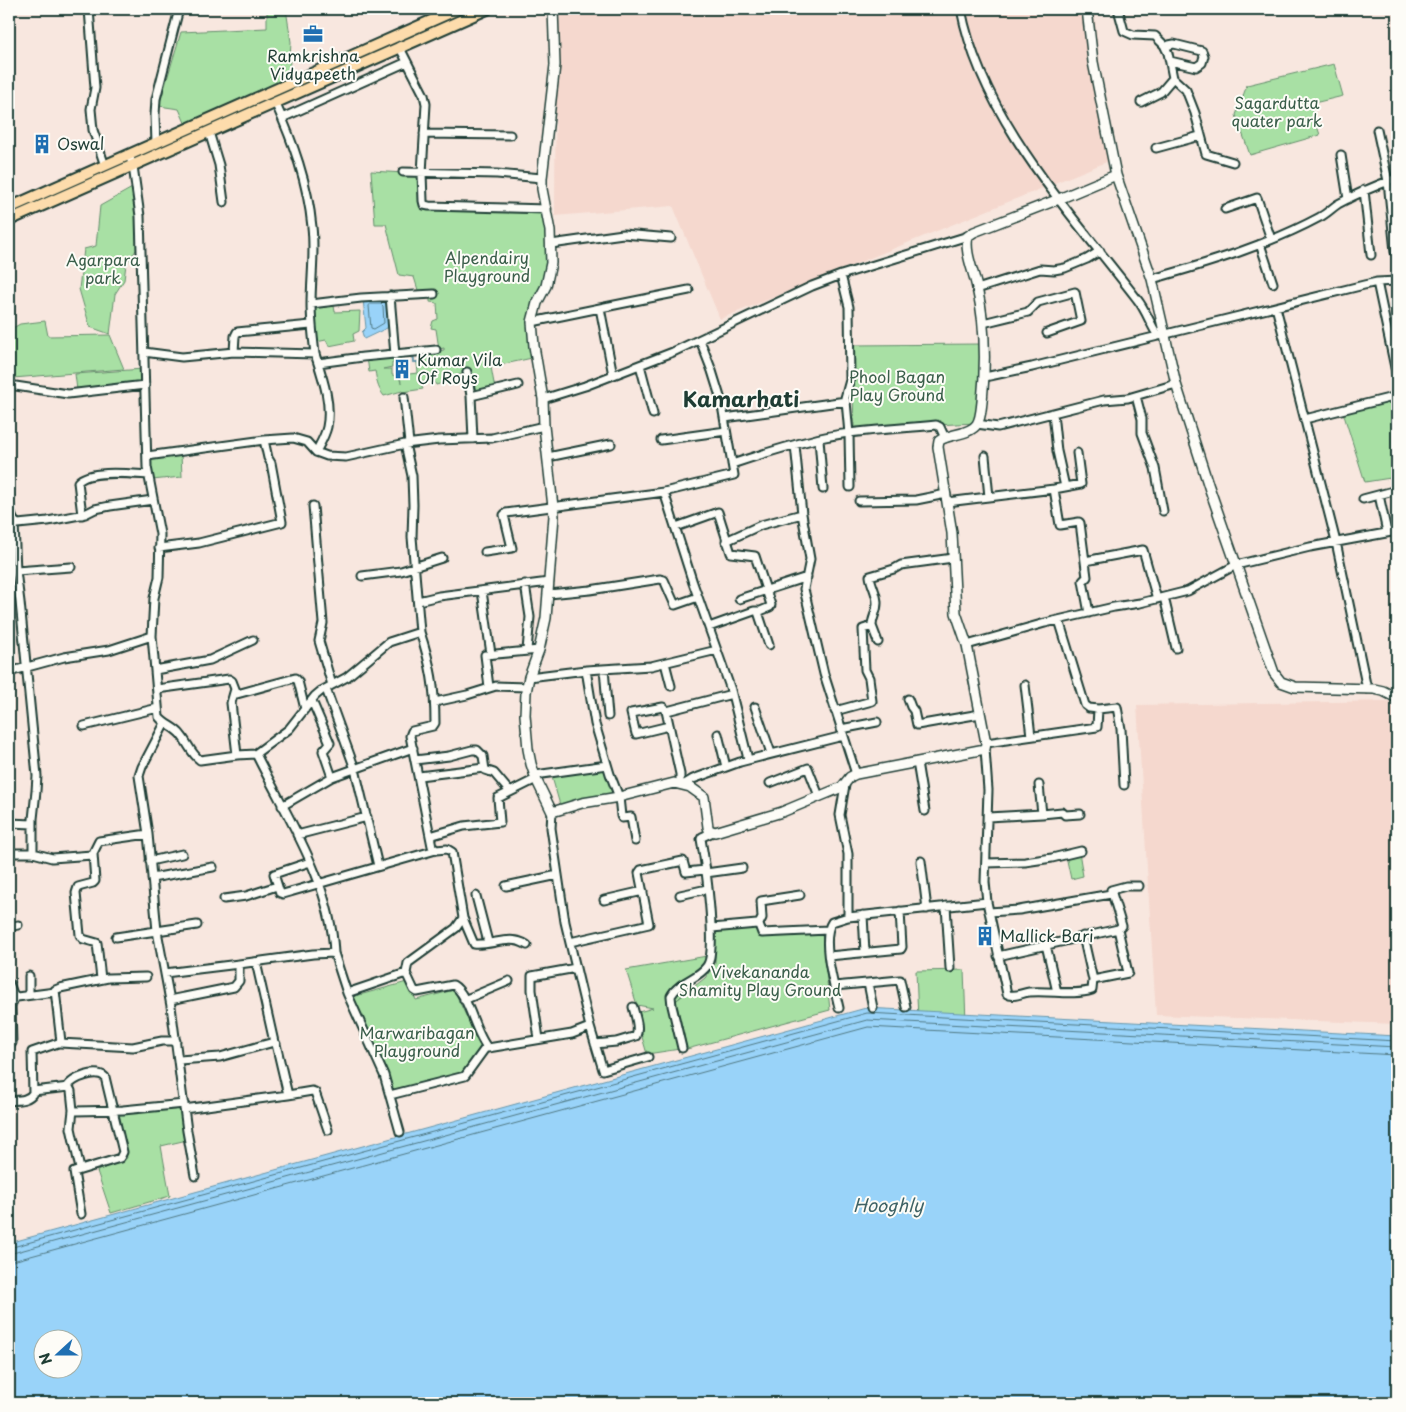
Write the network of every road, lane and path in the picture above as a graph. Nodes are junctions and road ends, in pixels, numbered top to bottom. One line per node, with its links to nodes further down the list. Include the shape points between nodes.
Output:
1 (89, 9): 28 (street, via 95,88 93,123)
2 (180, 9): 23 (street, via 156,99)
3 (458, 9): 13 (main road)
4 (487, 9): 9 (main road)
5 (553, 9): 33 (street, via 555,65)
6 (961, 9): 37 (street, via 977,62 999,108)
7 (1087, 9): 32 (street, via 1093,62)
8 (1118, 9): 10 (street, via 1124,31 1133,36 1155,36)
9 (400, 46): 12 (street); 13 (main road)
10 (1166, 49): 11 (street); 11 (street, via 1174,44 1202,51 1204,56 1196,67)
11 (1170, 61): 14 (street)
12 (406, 62): 17 (street); 20 (street, via 426,100)
13 (321, 76): 15 (main road); 23 (main road)
14 (1173, 78): 16 (street, via 1161,92); 22 (street, via 1186,90)
15 (276, 102): 17 (street); 19 (main road)
16 (1141, 102)
17 (282, 118): 61 (street, via 303,174 308,202 312,236)
18 (1377, 130): 35 (street)
19 (208, 132): 29 (main road); 39 (street, via 219,165)
20 (424, 134): 21 (street); 31 (street)
21 (510, 135)
22 (1200, 136): 24 (street); 27 (street, via 1206,154)
23 (156, 144): 25 (main road)
24 (1156, 148)
25 (129, 155): 28 (main road); 29 (street)
26 (1341, 155): 38 (street)
27 (1233, 162)
28 (105, 166): 40 (main road)
29 (133, 166): 43 (main road); 71 (street, via 140,216)
30 (403, 172): 31 (street)
31 (422, 173): 33 (street); 41 (street, via 422,201 426,206)
32 (1116, 175): 37 (street); 53 (street)
33 (542, 178): 41 (street)
34 (1397, 178): 35 (street)
35 (1388, 181): 36 (street); 50 (street)
36 (1364, 190): 38 (street); 51 (street)
37 (1059, 199): 44 (street); 49 (street)
38 (1348, 199): 46 (street, via 1321,217)
39 (224, 202)
40 (9, 208)
41 (547, 209): 47 (street)
42 (1225, 209): 46 (street, via 1257,198)
43 (9, 220)
44 (968, 236): 52 (street); 57 (street)
45 (671, 238): 47 (street, via 623,234)
46 (1271, 240): 48 (street)
47 (551, 244): 64 (street, via 550,271)
48 (1260, 244): 53 (street); 56 (street)
49 (1100, 251): 57 (street, via 1065,268 1040,269); 68 (street)
50 (1395, 252)
51 (1371, 255)
52 (841, 275): 69 (street, via 798,292); 90 (street, via 849,307 850,380)
53 (1152, 279): 68 (street)
54 (1397, 281): 55 (street)
55 (1377, 282): 62 (street); 80 (street)
56 (1274, 283)
57 (977, 289): 65 (street)
58 (689, 290): 63 (street)
59 (434, 294): 60 (street)
60 (390, 296): 61 (street); 74 (street)
61 (311, 304): 66 (street)
62 (1276, 307): 68 (street); 94 (street)
63 (600, 308): 64 (street); 78 (street)
64 (532, 322): 89 (street)
65 (983, 323): 67 (street, via 1028,312 1038,302 1075,292 1081,321); 79 (street)
66 (311, 325): 72 (street, via 237,332); 73 (street)
67 (1047, 333)
68 (1161, 335): 79 (street); 81 (street)
69 (700, 340): 76 (street); 93 (street)
70 (436, 350): 74 (street)
71 (144, 352): 72 (street, via 182,357); 83 (street)
72 (234, 352): 73 (street)
73 (316, 354): 75 (street)
74 (394, 354): 75 (street)
75 (318, 363): 107 (street, via 328,418 324,437)
76 (640, 365): 78 (street); 92 (street)
77 (467, 372): 85 (street)
78 (614, 375): 89 (street)
79 (985, 377): 95 (street)
80 (1397, 377)
81 (1176, 384): 86 (street); 143 (street)
82 (9, 385): 83 (street, via 68,394)
83 (145, 385): 109 (street)
84 (518, 385): 85 (street)
85 (471, 396): 100 (street)
86 (1136, 396): 91 (street, via 1104,400); 129 (street, via 1142,433 1155,468)
87 (1397, 396): 94 (street)
88 (404, 397): 104 (street)
89 (543, 399): 96 (street)
90 (846, 401): 93 (street); 98 (street)
91 (1053, 413): 95 (street, via 998,426); 115 (street)
92 (654, 414)
93 (724, 418): 97 (street)
94 (1305, 419): 137 (street)
95 (978, 424): 99 (street, via 966,432)
96 (544, 426): 100 (street); 111 (street)
97 (726, 431): 103 (street); 112 (street)
98 (849, 434): 99 (street, via 936,425); 101 (street); 114 (street)
99 (945, 438): 123 (street, via 938,445)
100 (473, 439): 104 (street)
101 (819, 439): 106 (street); 116 (street)
102 (264, 440): 107 (street, via 300,439); 109 (street); 138 (street, via 282,522 199,543)
103 (661, 440)
104 (407, 444): 107 (street, via 346,457); 145 (street, via 412,476)
105 (611, 444): 111 (street)
106 (795, 445): 112 (street); 130 (street)
107 (316, 452)
108 (1077, 454): 115 (street, via 1081,483)
109 (147, 456): 113 (street)
110 (985, 456): 122 (street)
111 (548, 457): 128 (street)
112 (732, 464): 119 (street, via 732,476)
113 (148, 475): 125 (street); 131 (street, via 84,477 78,482)
114 (850, 487)
115 (1065, 487): 117 (street)
116 (824, 489)
117 (1054, 489): 122 (street); 142 (street, via 1060,525 1080,522)
118 (1397, 490): 120 (street)
119 (664, 492): 128 (street); 133 (street)
120 (1378, 495): 124 (street); 135 (street)
121 (9, 496): 132 (street)
122 (989, 497): 123 (street)
123 (947, 498): 126 (street); 141 (street)
124 (1363, 499)
125 (153, 500): 131 (street, via 95,509); 138 (street, via 160,534)
126 (859, 502)
127 (313, 506): 183 (street, via 323,623 319,641)
128 (554, 508): 139 (street, via 505,514 512,548); 149 (street)
129 (1163, 511)
130 (802, 514): 136 (street, via 761,525); 148 (street, via 810,559)
131 (82, 515): 132 (street)
132 (14, 522): 146 (street)
133 (676, 527): 136 (street, via 717,511); 154 (street)
134 (1397, 531): 135 (street)
135 (1387, 532): 137 (street)
136 (726, 541): 151 (street, via 732,555 756,556)
137 (1336, 542): 143 (street); 188 (street)
138 (159, 548): 164 (street)
139 (485, 552)
140 (442, 558): 145 (street)
141 (953, 558): 161 (street, via 901,565 871,575 877,600); 168 (street, via 956,613)
142 (1085, 561): 155 (street, via 1143,550); 159 (street, via 1087,577 1083,581)
143 (1236, 565): 155 (street, via 1188,590); 188 (street, via 1277,677 1295,687)
144 (71, 567): 146 (street)
145 (414, 567): 147 (street); 157 (street)
146 (16, 571): 175 (street)
147 (362, 576)
148 (807, 577): 151 (street); 199 (street, via 804,586 806,598)
149 (549, 582): 150 (street); 153 (street)
150 (525, 584): 152 (street); 170 (street, via 530,617)
151 (766, 590): 156 (street); 158 (street, via 771,606)
152 (482, 591): 157 (street); 173 (street)
153 (549, 594): 154 (street, via 660,579 664,580 674,605); 171 (street)
154 (698, 597): 162 (street)
155 (1160, 598): 159 (street); 169 (street)
156 (739, 599)
157 (418, 601): 163 (street)
158 (758, 612): 162 (street); 167 (street)
159 (1089, 613): 160 (street)
160 (1059, 620): 168 (street); 197 (street, via 1085,705)
161 (872, 626): 166 (street); 199 (street, via 863,629 865,670 872,701)
162 (709, 627): 172 (street)
163 (420, 632): 183 (street, via 386,644 353,673); 193 (street, via 430,662)
164 (152, 636): 175 (street, via 109,650 64,656); 177 (street)
165 (253, 640): 177 (street, via 210,660)
166 (878, 642)
167 (769, 645)
168 (967, 645): 200 (street)
169 (1176, 648)
170 (527, 650): 171 (street); 173 (street)
171 (538, 650): 180 (street)
172 (717, 650): 174 (street); 189 (street)
173 (491, 654): 184 (street, via 484,656)
174 (665, 663): 176 (street); 182 (street)
175 (26, 667): 179 (street); 241 (street, via 37,776)
176 (604, 669): 178 (street); 201 (street)
177 (155, 670): 186 (street)
178 (586, 670): 180 (street); 217 (street, via 595,724)
179 (9, 672)
180 (529, 677): 185 (street)
181 (1025, 685): 208 (street)
182 (671, 686)
183 (329, 687): 192 (street); 220 (street)
184 (489, 687): 185 (street); 193 (street)
185 (526, 688): 224 (street, via 526,732)
186 (157, 689): 187 (street, via 229,679); 195 (street)
187 (235, 689): 196 (street, via 238,694 295,678); 213 (street, via 231,702)
188 (1367, 689): 190 (street)
189 (732, 694): 198 (street); 214 (street)
190 (1397, 698)
191 (908, 699): 200 (street, via 917,725)
192 (312, 701): 196 (street); 223 (street, via 330,743 323,751)
193 (435, 702): 210 (street, via 435,725 411,732)
194 (755, 707): 211 (street)
195 (158, 708): 203 (street, via 159,717); 204 (street)
196 (305, 709): 212 (street, via 283,734)
197 (1098, 709): 208 (street, via 1097,727); 229 (street, via 1119,708)
198 (666, 711): 205 (street); 205 (street, via 663,707 631,714 636,734)
199 (836, 711): 206 (street)
200 (980, 714): 209 (street)
201 (608, 716)
202 (877, 722): 206 (street)
203 (165, 723): 213 (street, via 180,734 200,760); 243 (street, via 140,776)
204 (84, 726)
205 (669, 726): 226 (street)
206 (842, 732): 211 (street); 221 (street)
207 (718, 734): 218 (street)
208 (1031, 736): 209 (street)
209 (985, 746): 216 (street); 239 (street)
210 (413, 748): 215 (street); 220 (street)
211 (771, 753): 214 (street)
212 (255, 754): 213 (street); 233 (street)
213 (237, 755)
214 (748, 759): 218 (street)
215 (415, 760): 219 (street, via 475,750 483,756); 222 (street)
216 (916, 762): 221 (street); 234 (street)
217 (607, 765): 224 (street); 232 (street)
218 (726, 767): 226 (street)
219 (484, 768): 222 (street); 230 (street, via 494,773)
220 (355, 769): 223 (street); 238 (street)
221 (856, 774): 227 (street)
222 (419, 776): 245 (street)
223 (332, 777): 233 (street)
224 (536, 777): 230 (street); 235 (street)
225 (770, 783): 231 (street, via 808,768)
226 (682, 784): 232 (street, via 668,784); 242 (street, via 704,797 708,827)
227 (845, 785): 231 (street); 281 (street, via 840,815 848,854)
228 (1039, 785): 236 (street)
229 (1124, 785)
230 (510, 792): 245 (street, via 497,799 500,822 464,826)
231 (819, 796): 242 (street, via 782,812)
232 (619, 797): 235 (street); 246 (street, via 621,816 631,817)
233 (282, 806): 244 (street)
234 (925, 810)
235 (552, 812): 261 (street, via 551,828)
236 (1042, 814): 237 (street); 239 (street)
237 (1080, 814)
238 (367, 817): 244 (street); 257 (street)
239 (988, 818): 256 (street)
240 (9, 823): 241 (street)
241 (32, 824): 250 (street)
242 (713, 832): 260 (street, via 701,838)
243 (148, 834): 251 (street, via 99,841); 253 (street)
244 (297, 835): 255 (street)
245 (430, 836): 247 (street)
246 (635, 841)
247 (436, 850): 257 (street); 282 (street, via 452,852)
248 (1080, 851): 256 (street, via 1025,862)
249 (9, 853): 250 (street)
250 (33, 853): 251 (street, via 52,858)
251 (93, 854): 309 (street, via 95,881 78,887 76,892 81,936 97,943)
252 (182, 854): 253 (street)
253 (150, 861): 262 (street)
254 (921, 861): 277 (street)
255 (310, 862): 263 (street); 264 (street, via 274,874)
256 (986, 863): 275 (street)
257 (378, 866): 263 (street)
258 (213, 867): 262 (street)
259 (742, 868): 260 (street)
260 (705, 872): 267 (street); 268 (street, via 686,872 683,861 641,870)
261 (558, 875): 265 (street); 294 (street)
262 (152, 878): 290 (street)
263 (320, 884): 264 (street, via 283,894); 298 (street, via 331,919)
264 (277, 886): 273 (street)
265 (506, 886)
266 (1139, 886): 269 (street, via 1112,889)
267 (707, 889): 270 (street); 287 (street)
268 (643, 891): 274 (street); 294 (street, via 648,925)
269 (1111, 894): 279 (street); 288 (street, via 1122,926)
270 (680, 895)
271 (800, 895): 283 (street, via 761,901)
272 (476, 896): 293 (street)
273 (224, 899)
274 (604, 900)
275 (987, 902): 276 (street); 279 (street)
276 (946, 906): 277 (street); 304 (street)
277 (927, 909): 278 (street)
278 (900, 912): 280 (street); 297 (street, via 902,948)
279 (989, 912): 300 (street)
280 (863, 915): 281 (street); 297 (street)
281 (848, 917): 289 (street, via 832,922)
282 (463, 918): 293 (street, via 474,944); 306 (street, via 456,928 408,963)
283 (759, 924): 287 (street); 289 (street, via 762,933)
284 (18, 925): 286 (street)
285 (197, 925): 290 (street)
286 (9, 927)
287 (712, 928): 334 (street, via 706,966 672,994)
288 (1118, 929): 291 (street); 310 (street, via 1128,973)
289 (828, 930): 299 (street)
290 (157, 931): 292 (street); 305 (street)
291 (1083, 936): 296 (street); 310 (street)
292 (116, 937)
293 (488, 942): 295 (street, via 509,940)
294 (570, 942): 303 (street)
295 (527, 944)
296 (1046, 945): 300 (street); 316 (street)
297 (865, 952): 299 (street)
298 (334, 953): 301 (street); 317 (street)
299 (829, 956): 314 (street)
300 (998, 956): 316 (street, via 1008,995)
301 (256, 962): 302 (street); 329 (street)
302 (239, 964): 305 (street); 320 (street, via 239,981 234,987)
303 (576, 968): 326 (street); 327 (street, via 532,976)
304 (950, 968)
305 (165, 973): 320 (street)
306 (406, 974): 317 (street); 321 (street, via 417,992 453,985)
307 (29, 976): 318 (street)
308 (146, 977): 309 (street)
309 (101, 979): 315 (street)
310 (1093, 980): 316 (street, via 1094,987 1090,991)
311 (509, 981): 321 (street)
312 (9, 983): 319 (street)
313 (868, 983): 314 (street); 323 (street, via 901,980); 325 (street)
314 (834, 986): 324 (street)
315 (55, 992): 318 (street); 331 (street)
316 (1057, 992)
317 (346, 993): 340 (street, via 376,1055)
318 (29, 995): 319 (street)
319 (15, 996): 330 (street, via 11,1006)
320 (170, 1000): 328 (street)
321 (464, 1000): 333 (street)
322 (633, 1007): 332 (street, via 636,1036)
323 (906, 1007)
324 (840, 1008)
325 (873, 1008)
326 (590, 1027): 327 (street, via 572,1034); 332 (street)
327 (539, 1039): 333 (street)
328 (176, 1041): 331 (street, via 133,1047); 336 (street)
329 (274, 1042): 336 (street, via 220,1057); 339 (street)
330 (12, 1043)
331 (60, 1043): 338 (street, via 32,1052)
332 (595, 1044): 335 (street, via 603,1070)
333 (486, 1047): 340 (street, via 466,1075)
334 (682, 1048)
335 (648, 1058)
336 (178, 1060): 342 (street)
337 (67, 1087): 338 (street); 343 (street, via 71,1091); 344 (street, via 74,1080 102,1074 107,1081)
338 (33, 1091): 341 (street, via 30,1097)
339 (288, 1095): 342 (street); 345 (street, via 314,1092)
340 (390, 1095): 346 (street)
341 (9, 1101)
342 (184, 1107): 344 (street); 348 (street)
343 (73, 1110): 344 (street); 347 (street, via 71,1126)
344 (114, 1110): 347 (street, via 122,1156)
345 (328, 1130)
346 (400, 1132)
347 (80, 1169): 349 (street, via 73,1173)
348 (195, 1176)
349 (81, 1214)

